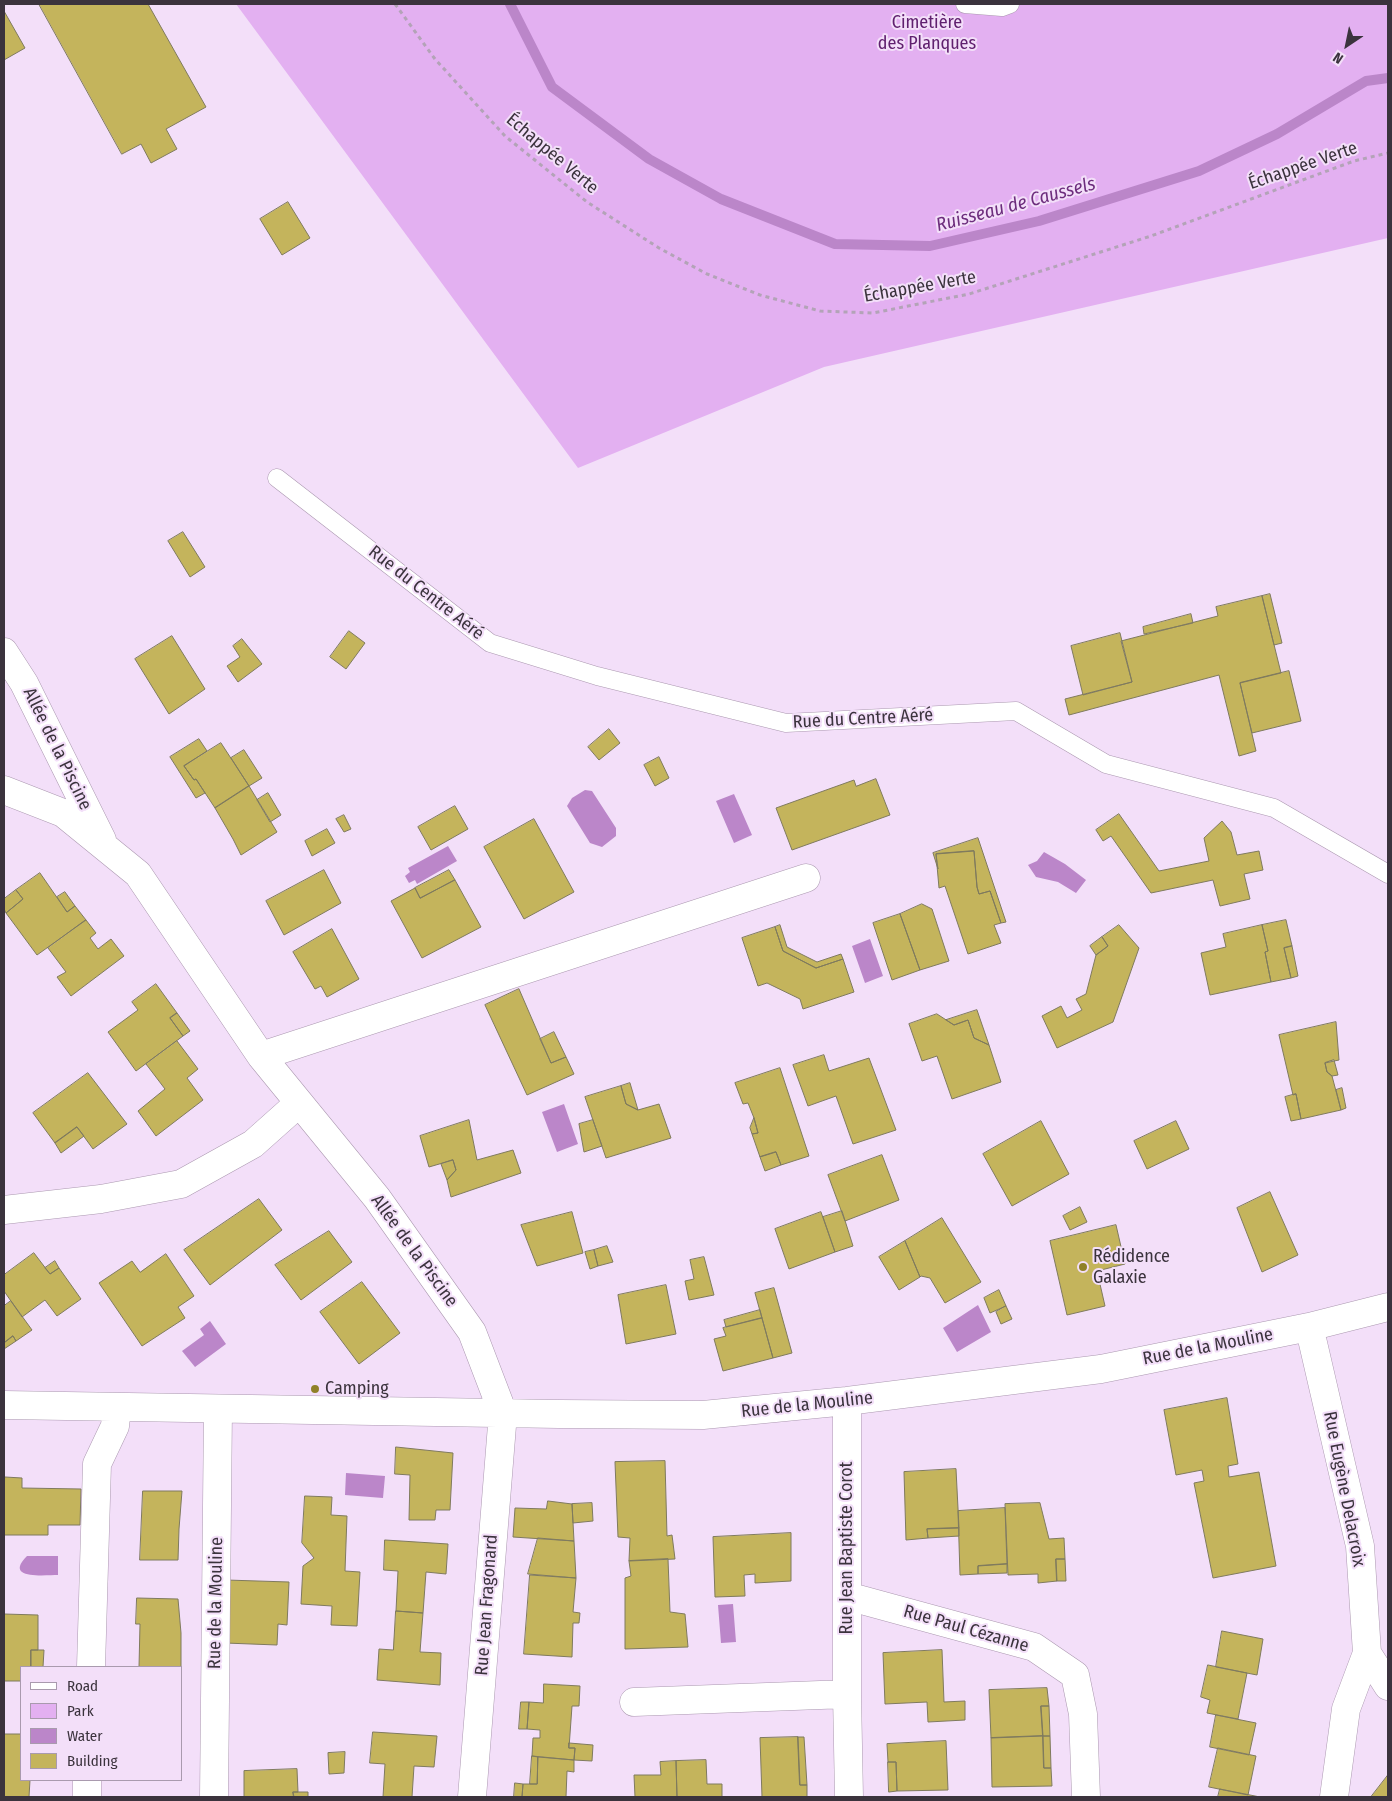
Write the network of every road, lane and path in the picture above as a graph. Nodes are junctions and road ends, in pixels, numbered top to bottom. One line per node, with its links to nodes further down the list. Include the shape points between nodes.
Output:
1 (395, 4): 4 (path, Échappée Verte, via 435,59 505,136 587,202 707,274 760,295 820,310 873,313 969,294 1151,236 1354,161)
2 (965, 4): 3 (lane, via 1002,7)
3 (1010, 4)
4 (1388, 153)
5 (277, 478): 9 (lane, Rue du Centre Aéré, via 490,643 597,676 786,723 1016,711 1106,764 1274,808)
6 (4, 652): 8 (street, Allée de la Piscine, via 24,683)
7 (4, 790): 8 (street, Allée de la Piscine, via 62,812)
8 (106, 848): 11 (street, Allée de la Piscine, via 138,874)
9 (1388, 874)
10 (806, 878): 11 (street)
11 (261, 1056): 12 (street, Allée de la Piscine)
12 (299, 1103): 13 (street, via 253,1144 180,1184 102,1199); 20 (street, Allée de la Piscine, via 377,1198 472,1332)
13 (4, 1210)
14 (1388, 1307): 15 (street, Rue de la Mouline)
15 (1308, 1328): 16 (street, Rue de la Mouline, via 1101,1368); 22 (street, Rue Eugène Delacroix, via 1360,1546)
16 (847, 1402): 20 (street, Rue de la Mouline, via 703,1415); 21 (street, Rue Jean Baptiste Corot)
17 (4, 1405): 18 (street, Rue de la Mouline)
18 (117, 1407): 19 (street, Rue de la Mouline); 23 (street, via 115,1426 97,1464)
19 (218, 1409): 20 (street, Rue de la Mouline); 29 (street, Rue de la Mouline)
20 (503, 1413): 30 (street, Rue Jean Fragonard)
21 (848, 1596): 25 (street, Rue Jean Baptiste Corot); 32 (street, Rue Paul Cézanne, via 1034,1647 1075,1675 1083,1714)
22 (1367, 1652): 24 (street, Rue Eugène Delacroix); 33 (street, Rue Eugène Delacroix, via 1346,1709)
23 (91, 1666)
24 (1388, 1686)
25 (847, 1694): 26 (street); 31 (street, Rue Jean Baptiste Corot)
26 (634, 1702)
27 (87, 1781): 28 (street)
28 (87, 1797)
29 (214, 1797)
30 (472, 1797)
31 (849, 1797)
32 (1086, 1797)
33 (1334, 1797)

